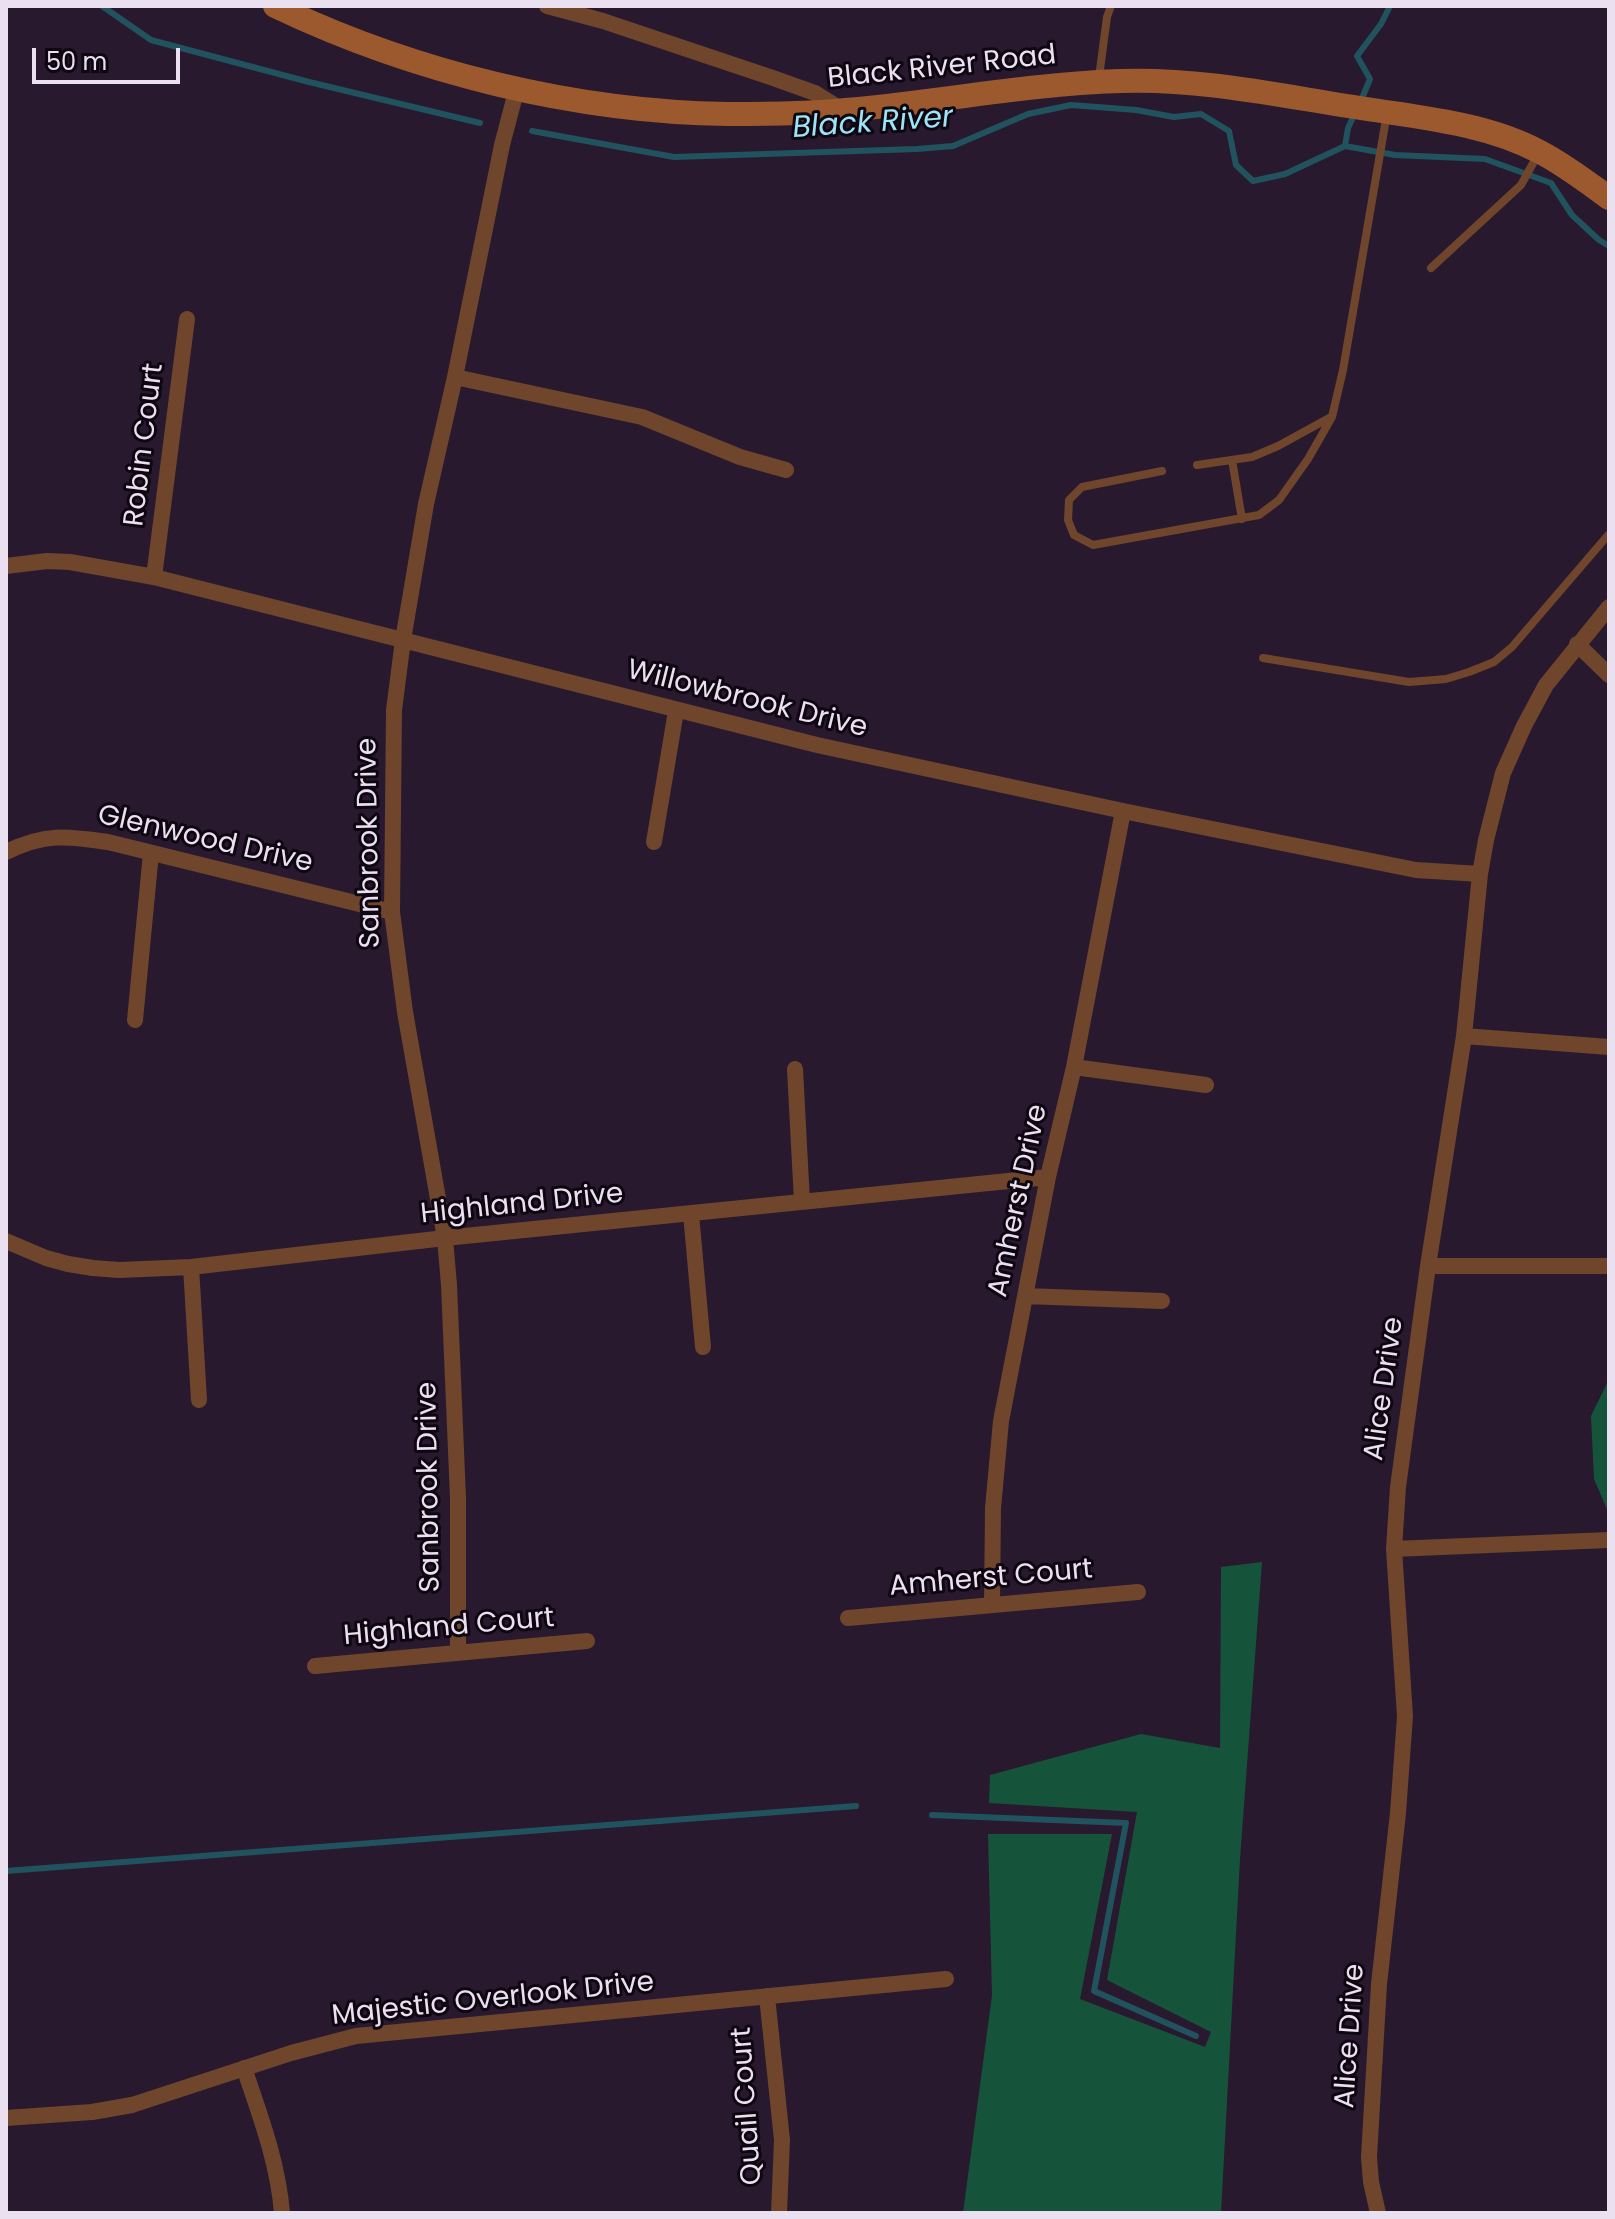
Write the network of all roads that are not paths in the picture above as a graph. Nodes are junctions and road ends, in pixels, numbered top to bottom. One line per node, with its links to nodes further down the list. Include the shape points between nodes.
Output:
1 (275, 6): 5 (street, Black River Road, via 396,56)
2 (547, 6): 7 (street, via 773,78)
3 (1111, 6): 4 (lane)
4 (1098, 82): 6 (street, Black River Road, via 1223,86); 7 (street, Black River Road)
5 (517, 88): 7 (street, Black River Road, via 660,110); 12 (street, Sanbrook Drive)
6 (1364, 109): 8 (street, Black River Road, via 1487,133); 13 (lane, via 1382,142)
7 (843, 110)
8 (1534, 161): 9 (street, Black River Road, via 1579,176); 10 (lane, via 1521,185)
9 (1609, 198)
10 (1431, 268)
11 (187, 319): 21 (street, Robin Court)
12 (455, 377): 16 (street, via 642,417); 23 (street, Sanbrook Drive)
13 (1332, 417): 14 (lane, via 1278,446); 18 (lane, via 1279,500 1259,515)
14 (1232, 460): 15 (lane); 18 (lane)
15 (1197, 465)
16 (786, 470)
17 (1162, 471): 18 (lane, via 1082,487 1069,500 1074,535 1093,545)
18 (1242, 519)
19 (1609, 534): 25 (lane, via 1512,647 1469,672 1409,682)
20 (6, 566): 21 (street, Willowbrook Drive, via 70,562)
21 (154, 577): 23 (street, Willowbrook Drive)
22 (1609, 607): 24 (street, Alice Drive)
23 (403, 640): 27 (street, Willowbrook Drive); 33 (street, Sanbrook Drive, via 394,710)
24 (1577, 644): 26 (street); 32 (street, Alice Drive, via 1546,685 1503,773)
25 (1263, 658)
26 (1609, 675)
27 (676, 711): 28 (street, Willowbrook Drive); 29 (street)
28 (1123, 811): 32 (street, Willowbrook Drive, via 1416,870); 37 (street, Amherst Drive)
29 (654, 842)
30 (6, 852): 31 (street, Glenwood Drive, via 41,838 67,836)
31 (151, 853): 33 (street, Glenwood Drive); 34 (street)
32 (1480, 874): 35 (street, Alice Drive)
33 (392, 912): 43 (street, Sanbrook Drive)
34 (135, 1020)
35 (1464, 1036): 36 (street); 45 (street, Alice Drive)
36 (1609, 1047)
37 (1074, 1067): 39 (street); 40 (street, Amherst Drive)
38 (795, 1069): 41 (street)
39 (1206, 1085)
40 (1048, 1177): 41 (street, Highland Drive); 48 (street, Amherst Drive)
41 (802, 1202): 42 (street, Highland Drive)
42 (691, 1214): 43 (street, Highland Drive); 50 (street)
43 (445, 1238): 47 (street, Highland Drive); 58 (street, Sanbrook Drive, via 458,1484)
44 (6, 1241): 47 (street, Highland Drive, via 46,1258 93,1268)
45 (1428, 1266): 46 (street); 53 (street, Alice Drive)
46 (1606, 1266)
47 (191, 1267): 51 (street)
48 (1025, 1296): 49 (street); 55 (street, Amherst Drive, via 995,1473)
49 (1162, 1301)
50 (703, 1347)
51 (199, 1400)
52 (1609, 1540): 53 (street)
53 (1394, 1549): 66 (street, Alice Drive, via 1405,1716 1379,1984 1369,2157)
54 (1138, 1592): 55 (street, Amherst Court)
55 (992, 1605): 56 (street, Amherst Court)
56 (848, 1618)
57 (587, 1641): 58 (street, Highland Court)
58 (458, 1653): 59 (street, Highland Court)
59 (315, 1666)
60 (946, 1979): 61 (street, Majestic Overlook Drive)
61 (767, 1996): 62 (street, Majestic Overlook Drive, via 356,2036); 65 (street, Quail Court, via 782,2140)
62 (244, 2068): 63 (street, Majestic Overlook Drive, via 132,2105); 64 (street, via 269,2147)
63 (6, 2118)
64 (282, 2213)
65 (779, 2213)
66 (1378, 2213)

